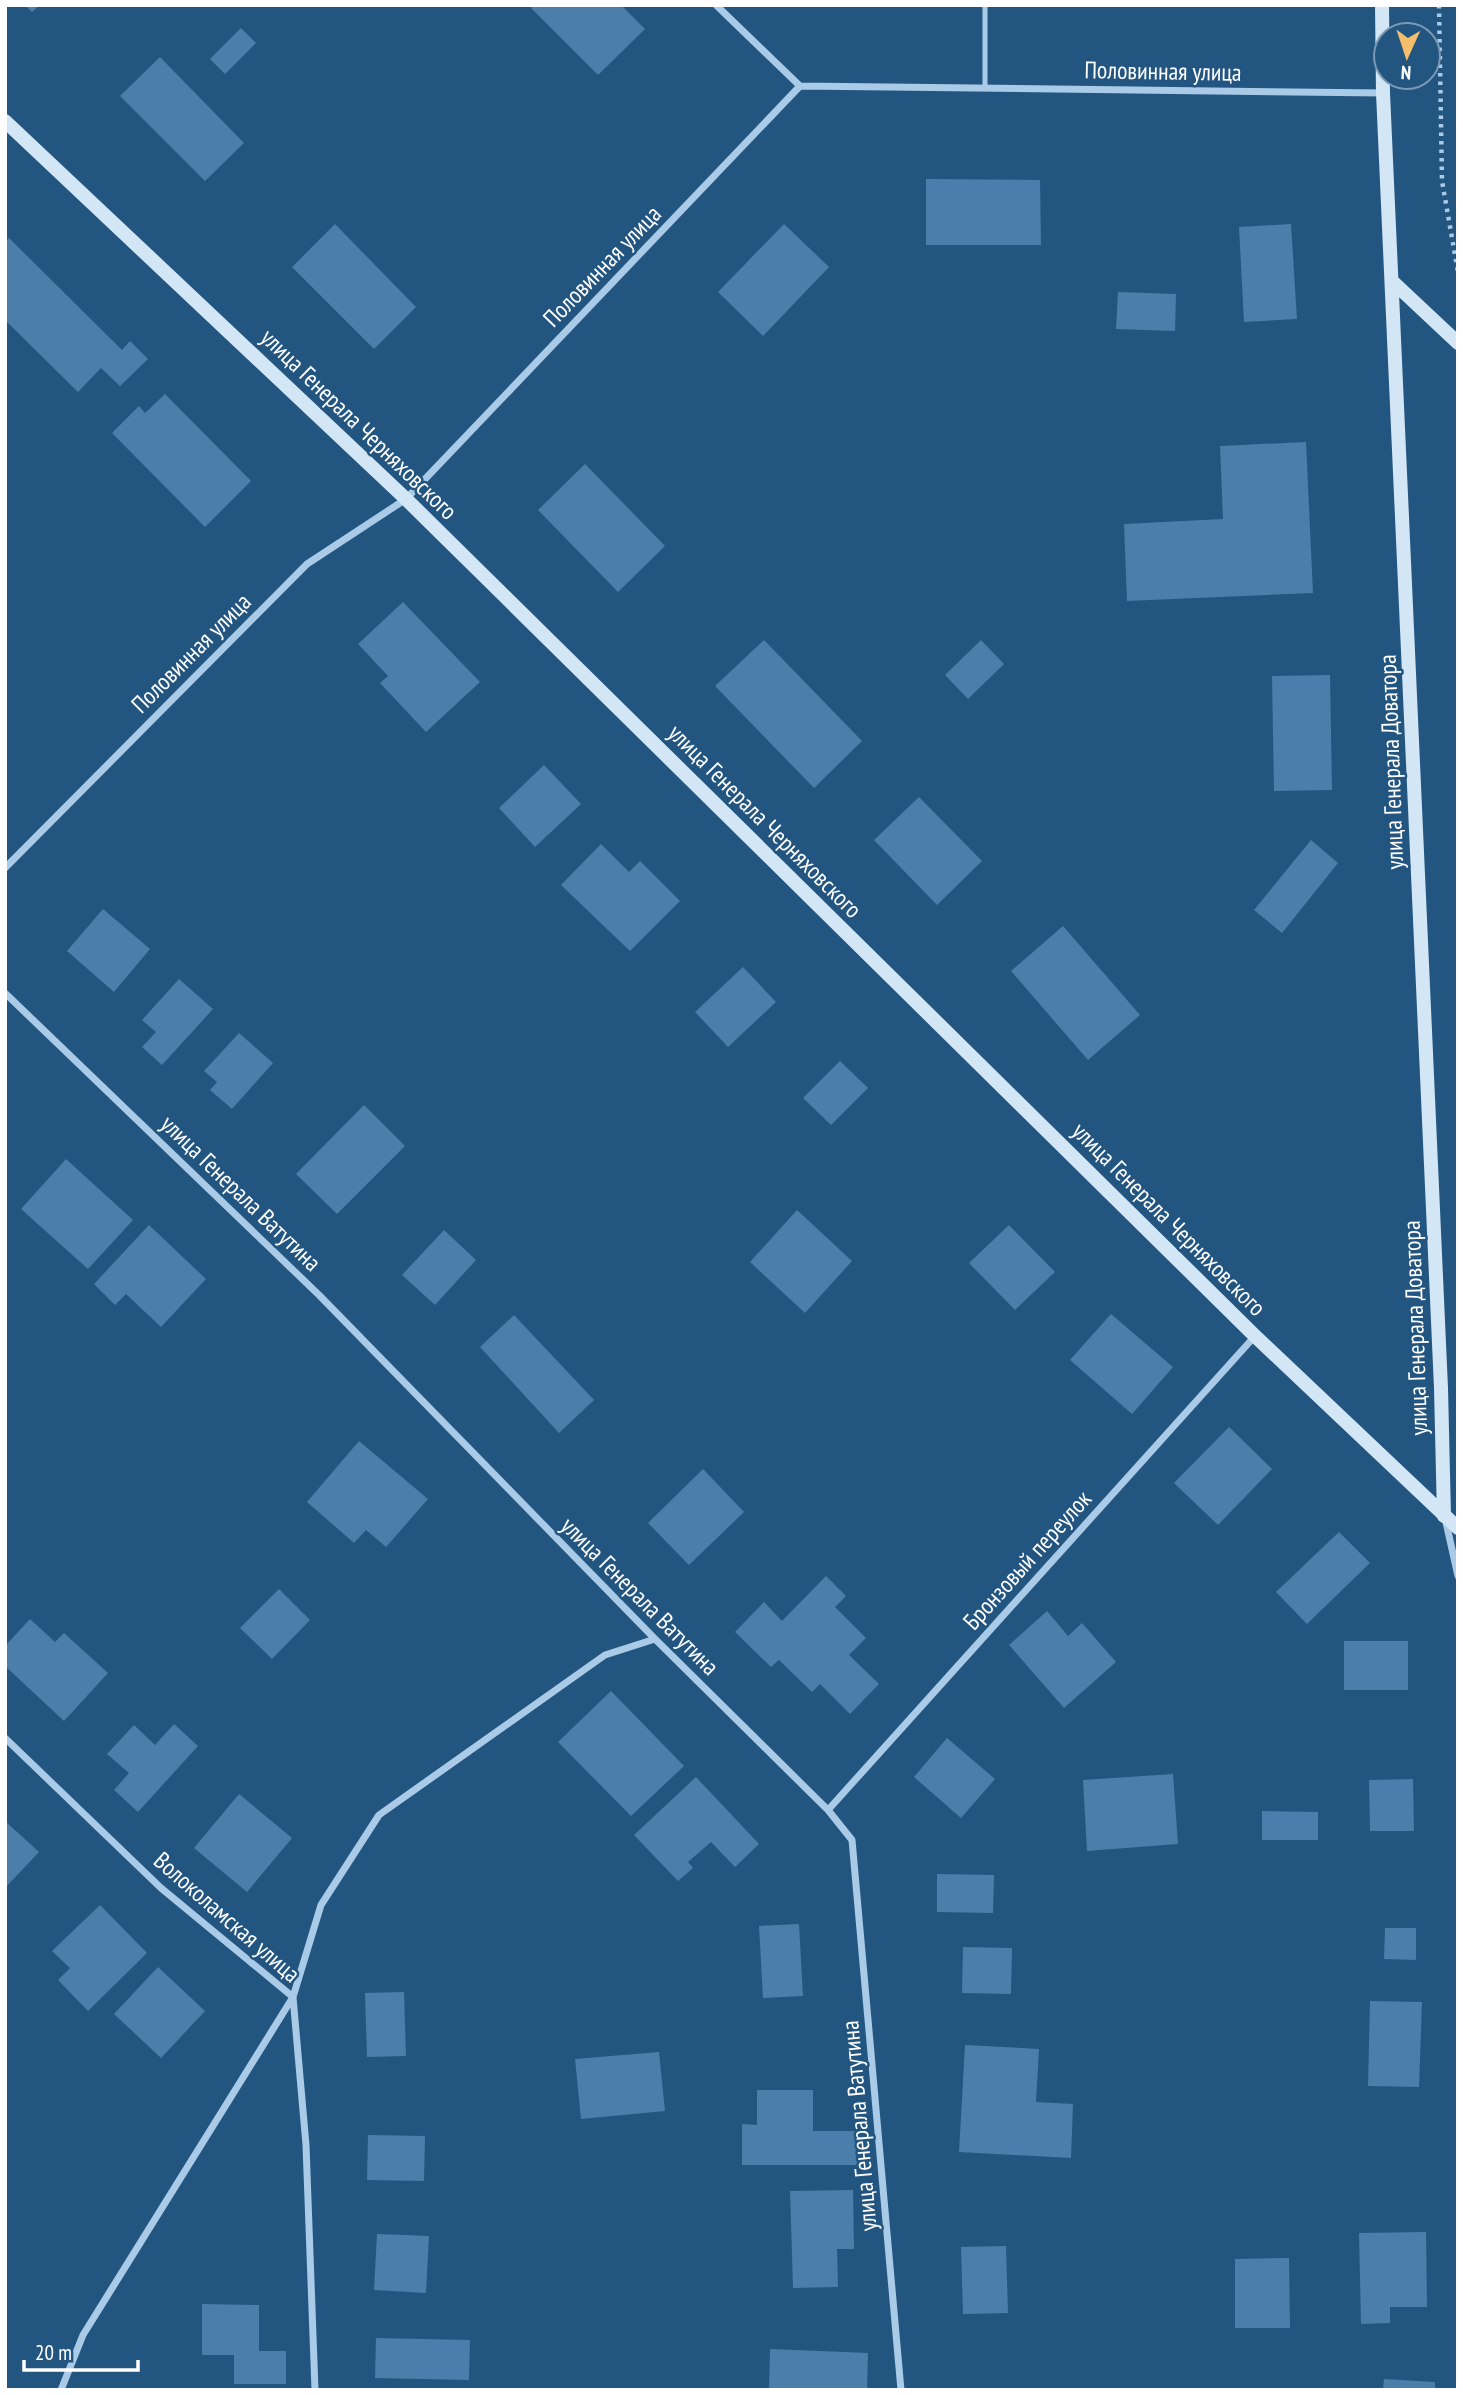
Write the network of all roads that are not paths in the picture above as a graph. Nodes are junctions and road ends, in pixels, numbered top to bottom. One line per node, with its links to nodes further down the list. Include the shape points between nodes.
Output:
1 (716, 5): 4 (street)
2 (985, 5): 5 (lane)
3 (1382, 5): 6 (street, улица Генерала Доватора)
4 (800, 86): 5 (street, Половинная улица); 10 (street, Половинная улица)
5 (985, 88): 6 (street, Половинная улица)
6 (1383, 93): 8 (street, улица Генерала Доватора)
7 (5, 121): 10 (street, улица Генерала Черняховского)
8 (1393, 282): 9 (street); 14 (street, улица Генерала Доватора)
9 (1458, 343)
10 (407, 499): 11 (street, Половинная улица, via 307,564); 13 (street, улица Генерала Черняховского)
11 (5, 868)
12 (5, 993): 17 (street, улица Генерала Ватутина, via 319,1295)
13 (1255, 1336): 14 (street, улица Генерала Черняховского); 19 (street, Бронзовый переулок)
14 (1444, 1516): 15 (street, улица Генерала Черняховского); 16 (street)
15 (1458, 1528)
16 (1458, 1576)
17 (654, 1639): 19 (street, улица Генерала Ватутина); 20 (street, via 605,1655 379,1815 321,1905)
18 (5, 1738): 20 (street, Волоколамская улица, via 161,1888)
19 (828, 1810): 23 (street, улица Генерала Ватутина, via 852,1840)
20 (293, 1997): 21 (street, via 83,2335); 22 (street, Волоколамская улица, via 306,2145)
21 (61, 2390)
22 (315, 2390)
23 (901, 2390)

